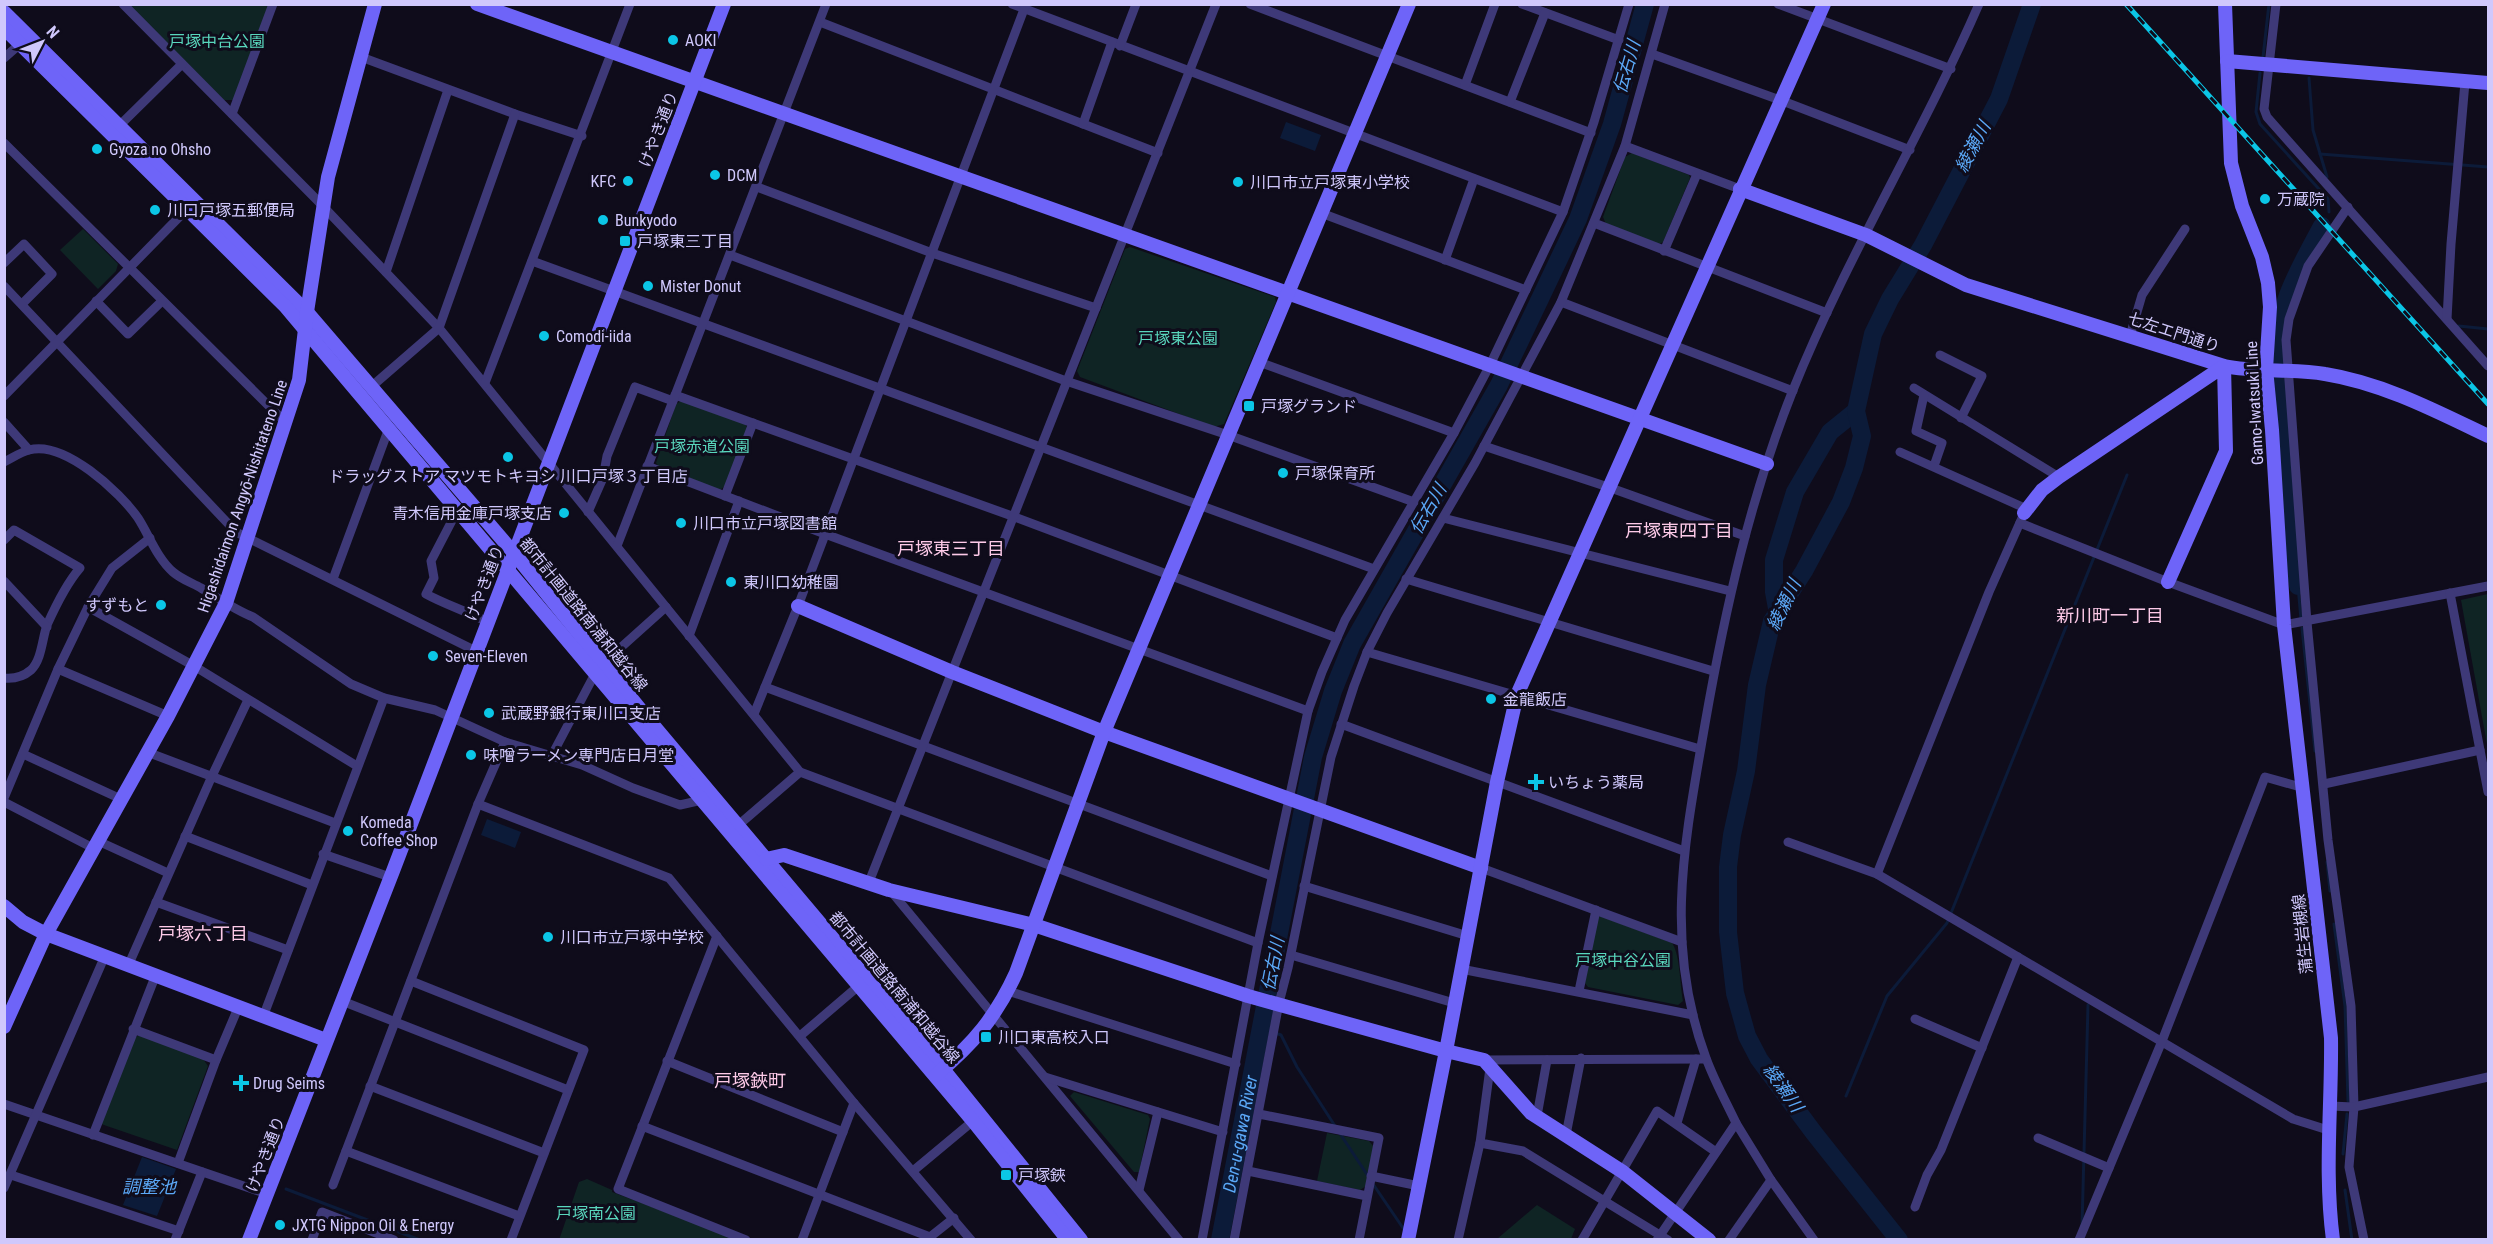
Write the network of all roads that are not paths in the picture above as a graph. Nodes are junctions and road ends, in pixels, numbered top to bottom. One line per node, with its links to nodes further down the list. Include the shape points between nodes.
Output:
1 (123, 4): 37 (street)
2 (273, 4): 49 (street)
3 (375, 4): 33 (street, Higashidaimon Angyō-Nishitateno Line)
4 (477, 4): 31 (street)
5 (630, 4): 31 (street)
6 (724, 4): 41 (street, けやき通り)
7 (826, 4): 26 (street)
8 (1012, 4): 22 (street)
9 (1136, 4): 30 (street)
10 (1216, 4): 40 (street)
11 (1250, 4): 34 (street)
12 (1409, 4): 34 (street)
13 (1495, 4): 44 (street)
14 (1522, 4): 24 (street)
15 (1629, 4): 28 (street)
16 (1665, 4): 32 (street)
17 (1778, 4): 25 (street)
18 (1824, 4): 25 (street)
19 (1979, 4): 39 (street)
20 (2225, 4): 36 (street, Gamo-Iwatsuki Line)
21 (2276, 4): 38 (street)
22 (1025, 7): 30 (street); 46 (street)
23 (4, 12): 53 (street, 都市計画道路南浦和越谷線)
24 (1545, 13): 28 (street); 48 (street)
25 (1816, 20): 39 (street); 47 (street)
26 (819, 22): 46 (street); 51 (street)
27 (4, 28): 29 (street, 都市計画道路南浦和越谷線)
28 (1619, 40): 54 (street)
29 (20, 44): 35 (street); 68 (street, 都市計画道路南浦和越谷線)
30 (1116, 44): 40 (street); 52 (street)
31 (613, 53): 41 (street); 56 (street)
32 (1652, 54): 47 (street); 58 (street)
33 (361, 57): 45 (street); 66 (street, Higashidaimon Angyō-Nishitateno Line, via 335,146)
34 (1388, 57): 44 (street); 55 (street)
35 (4, 58)
36 (2227, 61): 38 (street); 108 (street, Gamo-Iwatsuki Line, via 2231,163 2268,284)
37 (182, 64): 49 (street); 53 (street)
38 (2268, 64): 42 (street); 67 (street, via 2264,109 2267,117)
39 (1951, 69): 59 (street)
40 (1191, 72): 55 (street); 60 (street)
41 (694, 81): 51 (street); 85 (street, けやき通り)
42 (2465, 82): 43 (street); 95 (street)
43 (2488, 83)
44 (1465, 85): 48 (street)
45 (448, 90): 50 (street); 83 (street)
46 (993, 90): 52 (street); 62 (street)
47 (1780, 100): 59 (street); 65 (street)
48 (1510, 102): 54 (street)
49 (232, 114): 66 (street)
50 (515, 114): 56 (street); 98 (street)
51 (785, 114): 62 (street); 64 (street)
52 (1083, 124): 60 (street)
53 (119, 126): 93 (street, 都市計画道路南浦和越谷線)
54 (1591, 133): 69 (street)
55 (1354, 135): 63 (street); 70 (street)
56 (582, 136): 79 (street)
57 (4, 143): 81 (street)
58 (1625, 146): 61 (street); 71 (street)
59 (1910, 150): 74 (street)
60 (1158, 153): 73 (street)
61 (1696, 174): 65 (street); 75 (street)
62 (961, 176): 73 (street); 76 (street)
63 (1474, 179): 69 (street); 78 (street)
64 (757, 187): 76 (street); 77 (street)
65 (1740, 189): 74 (street, 七左エ門通り); 82 (street)
66 (323, 207): 83 (street); 93 (street, Higashidaimon Angyō-Nishitateno Line)
67 (2348, 207): 95 (street); 109 (street, via 2308,266 2289,319)
68 (187, 209): 81 (street); 99 (street, 都市計画道路南浦和越谷線)
69 (1563, 212): 86 (street)
70 (1321, 213): 78 (street); 87 (street)
71 (1594, 223): 75 (street); 90 (street)
72 (2185, 229): 100 (street, via 2142,295)
73 (1125, 235): 87 (street); 92 (street)
74 (1870, 238): 94 (street); 100 (street, 七左エ門通り, via 1953,280)
75 (1664, 251): 82 (street)
76 (932, 253): 92 (street); 96 (street)
77 (730, 255): 96 (street); 97 (street)
78 (1445, 260): 86 (street)
79 (532, 261): 85 (street); 112 (street)
80 (4, 262): 91 (street, via 24,244 52,274)
81 (129, 267): 88 (street); 89 (street)
82 (1706, 267): 94 (street); 102 (street)
83 (386, 272): 98 (street)
84 (4, 286): 91 (street)
85 (614, 290): 97 (street); 135 (street, けやき通り)
86 (1526, 290): 105 (street)
87 (1287, 293): 104 (street); 105 (street)
88 (96, 301): 89 (street, via 128,334); 101 (street)
89 (162, 301): 123 (street)
90 (1561, 302): 102 (street); 110 (street)
91 (22, 304): 101 (street)
92 (1095, 308): 111 (street)
93 (307, 312): 99 (street, Higashidaimon Angyō-Nishitateno Line); 113 (street, 都市計画道路南浦和越谷線)
94 (1827, 313): 116 (street)
95 (2447, 319): 107 (street)
96 (906, 320): 111 (street); 114 (street)
97 (704, 323): 114 (street); 119 (street)
98 (439, 328): 112 (street); 113 (street)
99 (306, 330): 123 (street, Higashidaimon Angyō-Nishitateno Line, via 299,380); 125 (street, 都市計画道路南浦和越谷線)
100 (2130, 336): 106 (street, 七左エ門通り)
101 (57, 342): 118 (street); 152 (street, via 236,532)
102 (1671, 345): 116 (street); 121 (street)
103 (1940, 355): 120 (street, via 1982,376)
104 (1259, 362): 126 (street); 127 (street)
105 (1494, 366): 110 (street); 126 (street)
106 (2224, 366): 108 (street, 七左エ門通り); 139 (street); 164 (street, via 2226,451)
107 (2488, 366)
108 (2266, 369): 109 (street, 七左エ門通り); 176 (street, Gamo-Iwatsuki Line)
109 (2286, 369): 128 (street, 七左エ門通り, via 2327,374 2372,386); 175 (street)
110 (1518, 375): 121 (street); 130 (street)
111 (1066, 381): 127 (street); 129 (street)
112 (484, 383): 135 (street)
113 (371, 387): 156 (street, 都市計画道路南浦和越谷線)
114 (880, 388): 129 (street); 133 (street)
115 (1914, 388): 117 (street)
116 (1793, 391): 136 (street)
117 (1924, 395): 120 (street); 138 (street, via 1916,431 1942,443)
118 (4, 396)
119 (674, 398): 124 (street); 137 (street); 146 (street, via 635,387)
120 (1961, 418): 139 (street)
121 (1638, 419): 136 (street); 140 (street)
122 (4, 422): 131 (street)
123 (285, 422): 152 (street, Higashidaimon Angyō-Nishitateno Line)
124 (753, 423): 133 (street); 141 (street)
125 (389, 428): 145 (street, 都市計画道路南浦和越谷線); 161 (street)
126 (1454, 433): 143 (street)
127 (1228, 435): 143 (street); 144 (street)
128 (2488, 436)
129 (1040, 446): 144 (street); 148 (street)
130 (1484, 446): 140 (street); 149 (street)
131 (29, 450): 134 (street); 153 (street, via 69,458 106,482 129,506)
132 (1900, 452): 138 (street)
133 (853, 460): 148 (street); 150 (street)
134 (4, 462)
135 (548, 463): 146 (street); 156 (street, けやき通り)
136 (1767, 464): 151 (street)
137 (647, 466): 141 (street); 155 (street)
138 (1934, 466): 147 (street)
139 (2059, 477): 147 (street, via 2042,490)
140 (1608, 487): 151 (street); 157 (street)
141 (725, 496): 142 (street)
142 (739, 501): 150 (street); 178 (street)
143 (1414, 502): 158 (street)
144 (1199, 504): 158 (street); 160 (street)
145 (457, 511): 159 (street, 都市計画道路南浦和越谷線); 173 (street, via 431,561 434,578 426,594)
146 (588, 512): 155 (street)
147 (2024, 515): 164 (street); 233 (street, via 1989,592)
148 (1012, 516): 160 (street); 167 (street)
149 (1443, 518): 157 (street); 162 (street)
150 (825, 534): 167 (street); 170 (street)
151 (1745, 536): 166 (street)
152 (246, 537): 161 (street); 169 (street, Higashidaimon Angyō-Nishitateno Line)
153 (150, 538): 169 (street, via 173,572); 171 (street, via 112,568)
154 (4, 540): 177 (street, via 14,530 80,568 69,581)
155 (617, 546): 172 (street)
156 (513, 552): 159 (street, けやき通り); 183 (street, 都市計画道路南浦和越谷線)
157 (1579, 553): 166 (street); 174 (street)
158 (1374, 569): 179 (street)
159 (506, 570): 173 (street, けやき通り); 188 (street, 都市計画道路南浦和越谷線)
160 (1169, 576): 179 (street); 180 (street)
161 (333, 579): 181 (street)
162 (1407, 579): 174 (street); 182 (street)
163 (4, 581): 177 (street)
164 (2168, 582): 176 (street)
165 (2488, 586): 168 (street)
166 (1730, 591): 186 (street)
167 (982, 592): 180 (street); 187 (street)
168 (2450, 593): 175 (street); 203 (street)
169 (226, 603): 184 (street, Higashidaimon Angyō-Nishitateno Line); 192 (street, via 351,684)
170 (798, 606): 187 (street); 190 (street)
171 (88, 607): 184 (street); 185 (street)
172 (666, 607): 178 (street); 183 (street)
173 (487, 622): 181 (street, けやき通り)
174 (1548, 622): 186 (street); 191 (street)
175 (2307, 622): 176 (street); 211 (street)
176 (2284, 625): 212 (street, 蒲生岩槻線)
177 (46, 627): 189 (street, via 38,658 30,670 17,678)
178 (689, 636): 195 (street)
179 (1336, 638): 194 (street)
180 (1138, 649): 194 (street); 199 (street)
181 (476, 651): 197 (street, けやき通り)
182 (1367, 652): 191 (street); 198 (street)
183 (603, 663): 188 (street); 223 (street, 都市計画道路南浦和越谷線)
184 (194, 666): 193 (street); 196 (street, Higashidaimon Angyō-Nishitateno Line)
185 (58, 669): 196 (street); 205 (street)
186 (1713, 670): 202 (street)
187 (952, 672): 199 (street); 201 (street)
188 (595, 675): 206 (street); 216 (street, 都市計画道路南浦和越谷線)
189 (4, 678)
190 (765, 687): 195 (street); 201 (street)
191 (1517, 695): 202 (street); 210 (street)
192 (384, 698): 197 (street, via 435,710); 207 (street)
193 (248, 700): 207 (street); 209 (street)
194 (1308, 711): 217 (street)
195 (754, 714): 208 (street)
196 (168, 716): 204 (street, Higashidaimon Angyō-Nishitateno Line)
197 (450, 719): 200 (street); 235 (street, けやき通り)
198 (1341, 724): 210 (street); 221 (street)
199 (1104, 732): 217 (street); 218 (street)
200 (505, 742): 206 (street); 219 (street)
201 (923, 746): 218 (street); 220 (street)
202 (1700, 749): 227 (street)
203 (2480, 750): 211 (street); 213 (street)
204 (147, 752): 209 (street); 214 (street, Higashidaimon Angyō-Nishitateno Line)
205 (23, 754): 214 (street); 215 (street)
206 (551, 757): 216 (street, via 593,769 680,806)
207 (357, 766): 222 (street)
208 (800, 772): 220 (street); 223 (street)
209 (212, 776): 222 (street); 224 (street)
210 (1497, 782): 227 (street); 231 (street)
211 (2324, 784): 293 (street, via 2351,1006)
212 (2304, 788): 274 (street, via 2265,777); 292 (street, 蒲生岩槻線, via 2331,1038)
213 (2488, 792)
214 (121, 799): 226 (street, Higashidaimon Angyō-Nishitateno Line)
215 (4, 800): 226 (street)
216 (702, 800): 223 (street, 都市計画道路南浦和越谷線)
217 (1291, 800): 221 (street); 234 (street)
218 (1077, 803): 230 (street); 234 (street)
219 (478, 804): 245 (street, via 669,878); 256 (street)
220 (898, 809): 230 (street); 236 (street)
221 (1316, 809): 231 (street); 238 (street)
222 (335, 823): 228 (street)
223 (733, 830): 229 (street, 都市計画道路南浦和越谷線); 257 (street, 都市計画道路南浦和越谷線)
224 (185, 836): 232 (street); 237 (street)
225 (1788, 842): 233 (street)
226 (96, 844): 232 (street); 244 (street, Higashidaimon Angyō-Nishitateno Line)
227 (1683, 851): 247 (street)
228 (323, 854): 235 (street); 237 (street)
229 (766, 859): 236 (street, via 784,855); 257 (street, 都市計画道路南浦和越谷線)
230 (1055, 868): 243 (street); 248 (street)
231 (1481, 868): 242 (street); 246 (street)
232 (168, 873): 240 (street)
233 (1877, 874): 251 (street)
234 (1272, 876): 248 (street)
235 (390, 877): 261 (street, けやき通り)
236 (869, 882): 239 (street)
237 (312, 885): 249 (street)
238 (1304, 886): 246 (street); 250 (street)
239 (890, 890): 243 (street); 265 (street)
240 (156, 902): 249 (street); 253 (street)
241 (4, 906): 244 (street)
242 (1596, 910): 247 (street); 259 (street)
243 (1034, 925): 258 (street); 260 (street)
244 (46, 934): 252 (street); 270 (street, Higashidaimon Angyō-Nishitateno Line)
245 (717, 936): 272 (street); 282 (street)
246 (1468, 936): 254 (street)
247 (1682, 942): 266 (street)
248 (1258, 943): 260 (street)
249 (288, 950): 267 (street)
250 (1291, 955): 262 (street); 263 (street)
251 (2018, 957): 274 (street); 275 (street)
252 (104, 958): 253 (street); 296 (street)
253 (128, 966): 255 (street)
254 (1461, 969): 259 (street); 263 (street)
255 (155, 977): 264 (street); 271 (street)
256 (411, 981): 269 (street); 289 (street, via 584,1050)
257 (862, 983): 272 (street); 285 (street, 都市計画道路南浦和越谷線)
258 (1008, 991): 265 (street); 283 (street)
259 (1579, 991): 266 (street)
260 (1248, 996): 262 (street); 283 (street)
261 (342, 1001): 269 (street); 273 (street, けやき通り)
262 (1279, 1003): 276 (street); 295 (street)
263 (1454, 1003): 276 (street)
264 (238, 1008): 267 (street); 280 (street)
265 (994, 1015): 285 (street); 286 (street)
266 (1693, 1015): 279 (street)
267 (263, 1017): 273 (street)
268 (1915, 1019): 275 (street)
269 (394, 1022): 288 (street); 289 (street)
270 (4, 1027)
271 (133, 1029): 280 (street); 305 (street)
272 (800, 1036): 290 (street)
273 (326, 1040): 325 (street, けやき通り)
274 (2162, 1041): 302 (street, via 2293,1119); 313 (street)
275 (1982, 1048): 329 (street)
276 (1446, 1051): 284 (street); 322 (street)
277 (1581, 1058): 278 (street); 281 (street); 306 (street)
278 (1696, 1059): 279 (street); 300 (street)
279 (1706, 1059): 299 (street)
280 (216, 1060): 312 (street)
281 (1547, 1060): 284 (street); 297 (street)
282 (667, 1061): 301 (street); 303 (street)
283 (1236, 1064): 304 (street)
284 (1487, 1064): 297 (street); 308 (street)
285 (939, 1073): 298 (street, 都市計画道路南浦和越谷線); 343 (street, 都市計画道路南浦和越谷線)
286 (1046, 1077): 294 (street); 324 (street)
287 (2488, 1077): 293 (street)
288 (370, 1086): 309 (street); 311 (street)
289 (568, 1090): 311 (street)
290 (854, 1102): 303 (street); 314 (street)
291 (4, 1104): 296 (street)
292 (2330, 1106): 293 (street); 302 (street, 蒲生岩槻線)
293 (2354, 1107): 356 (street, via 2349,1167)
294 (1158, 1112): 304 (street); 324 (street)
295 (1259, 1114): 315 (street); 319 (street, via 1379,1138)
296 (36, 1115): 305 (street); 318 (street)
297 (1537, 1116): 306 (street)
298 (973, 1121): 314 (street); 342 (street, 都市計画道路南浦和越谷線)
299 (1736, 1123): 310 (street); 320 (street)
300 (1677, 1124): 310 (street); 317 (street, via 1657,1111)
301 (642, 1126): 326 (street); 339 (street, via 618,1189)
302 (2328, 1130): 355 (street, 蒲生岩槻線)
303 (843, 1132): 326 (street)
304 (1223, 1132): 345 (street)
305 (93, 1135): 312 (street)
306 (1566, 1135): 317 (street)
307 (2038, 1138): 313 (street)
308 (1480, 1143): 328 (street, via 1523,1151); 349 (street)
309 (346, 1151): 321 (street); 331 (street)
310 (1716, 1152): 330 (street)
311 (544, 1153): 331 (street)
312 (178, 1163): 316 (street)
313 (2109, 1167): 354 (street)
314 (913, 1171): 332 (street)
315 (1248, 1171): 327 (street); 346 (street)
316 (202, 1172): 325 (street); 333 (street)
317 (1623, 1172): 328 (street); 330 (street)
318 (10, 1175): 323 (street); 333 (street)
319 (1371, 1176): 322 (street); 327 (street)
320 (1772, 1180): 352 (street); 353 (street)
321 (333, 1185)
322 (1419, 1186): 348 (street)
323 (4, 1188)
324 (1139, 1190): 344 (street)
325 (267, 1194): 335 (street, けやき通り)
326 (819, 1195): 332 (street, via 930,1237); 340 (street)
327 (1367, 1196): 347 (street)
328 (1605, 1201): 334 (street); 350 (street)
329 (1916, 1207)
330 (1676, 1212): 334 (street); 351 (street)
331 (519, 1216): 338 (street)
332 (954, 1218): 341 (street)
333 (177, 1235)
334 (1662, 1237)
335 (249, 1239)
336 (312, 1239): 337 (street, via 322,1212)
337 (394, 1239)
338 (510, 1239)
339 (747, 1239)
340 (802, 1239)
341 (971, 1239)
342 (1068, 1239)
343 (1081, 1239)
344 (1179, 1239)
345 (1202, 1239)
346 (1234, 1239)
347 (1359, 1239)
348 (1413, 1239)
349 (1458, 1239)
350 (1582, 1239)
351 (1708, 1239)
352 (1729, 1239)
353 (1814, 1239)
354 (2079, 1239)
355 (2333, 1239)
356 (2364, 1239)

